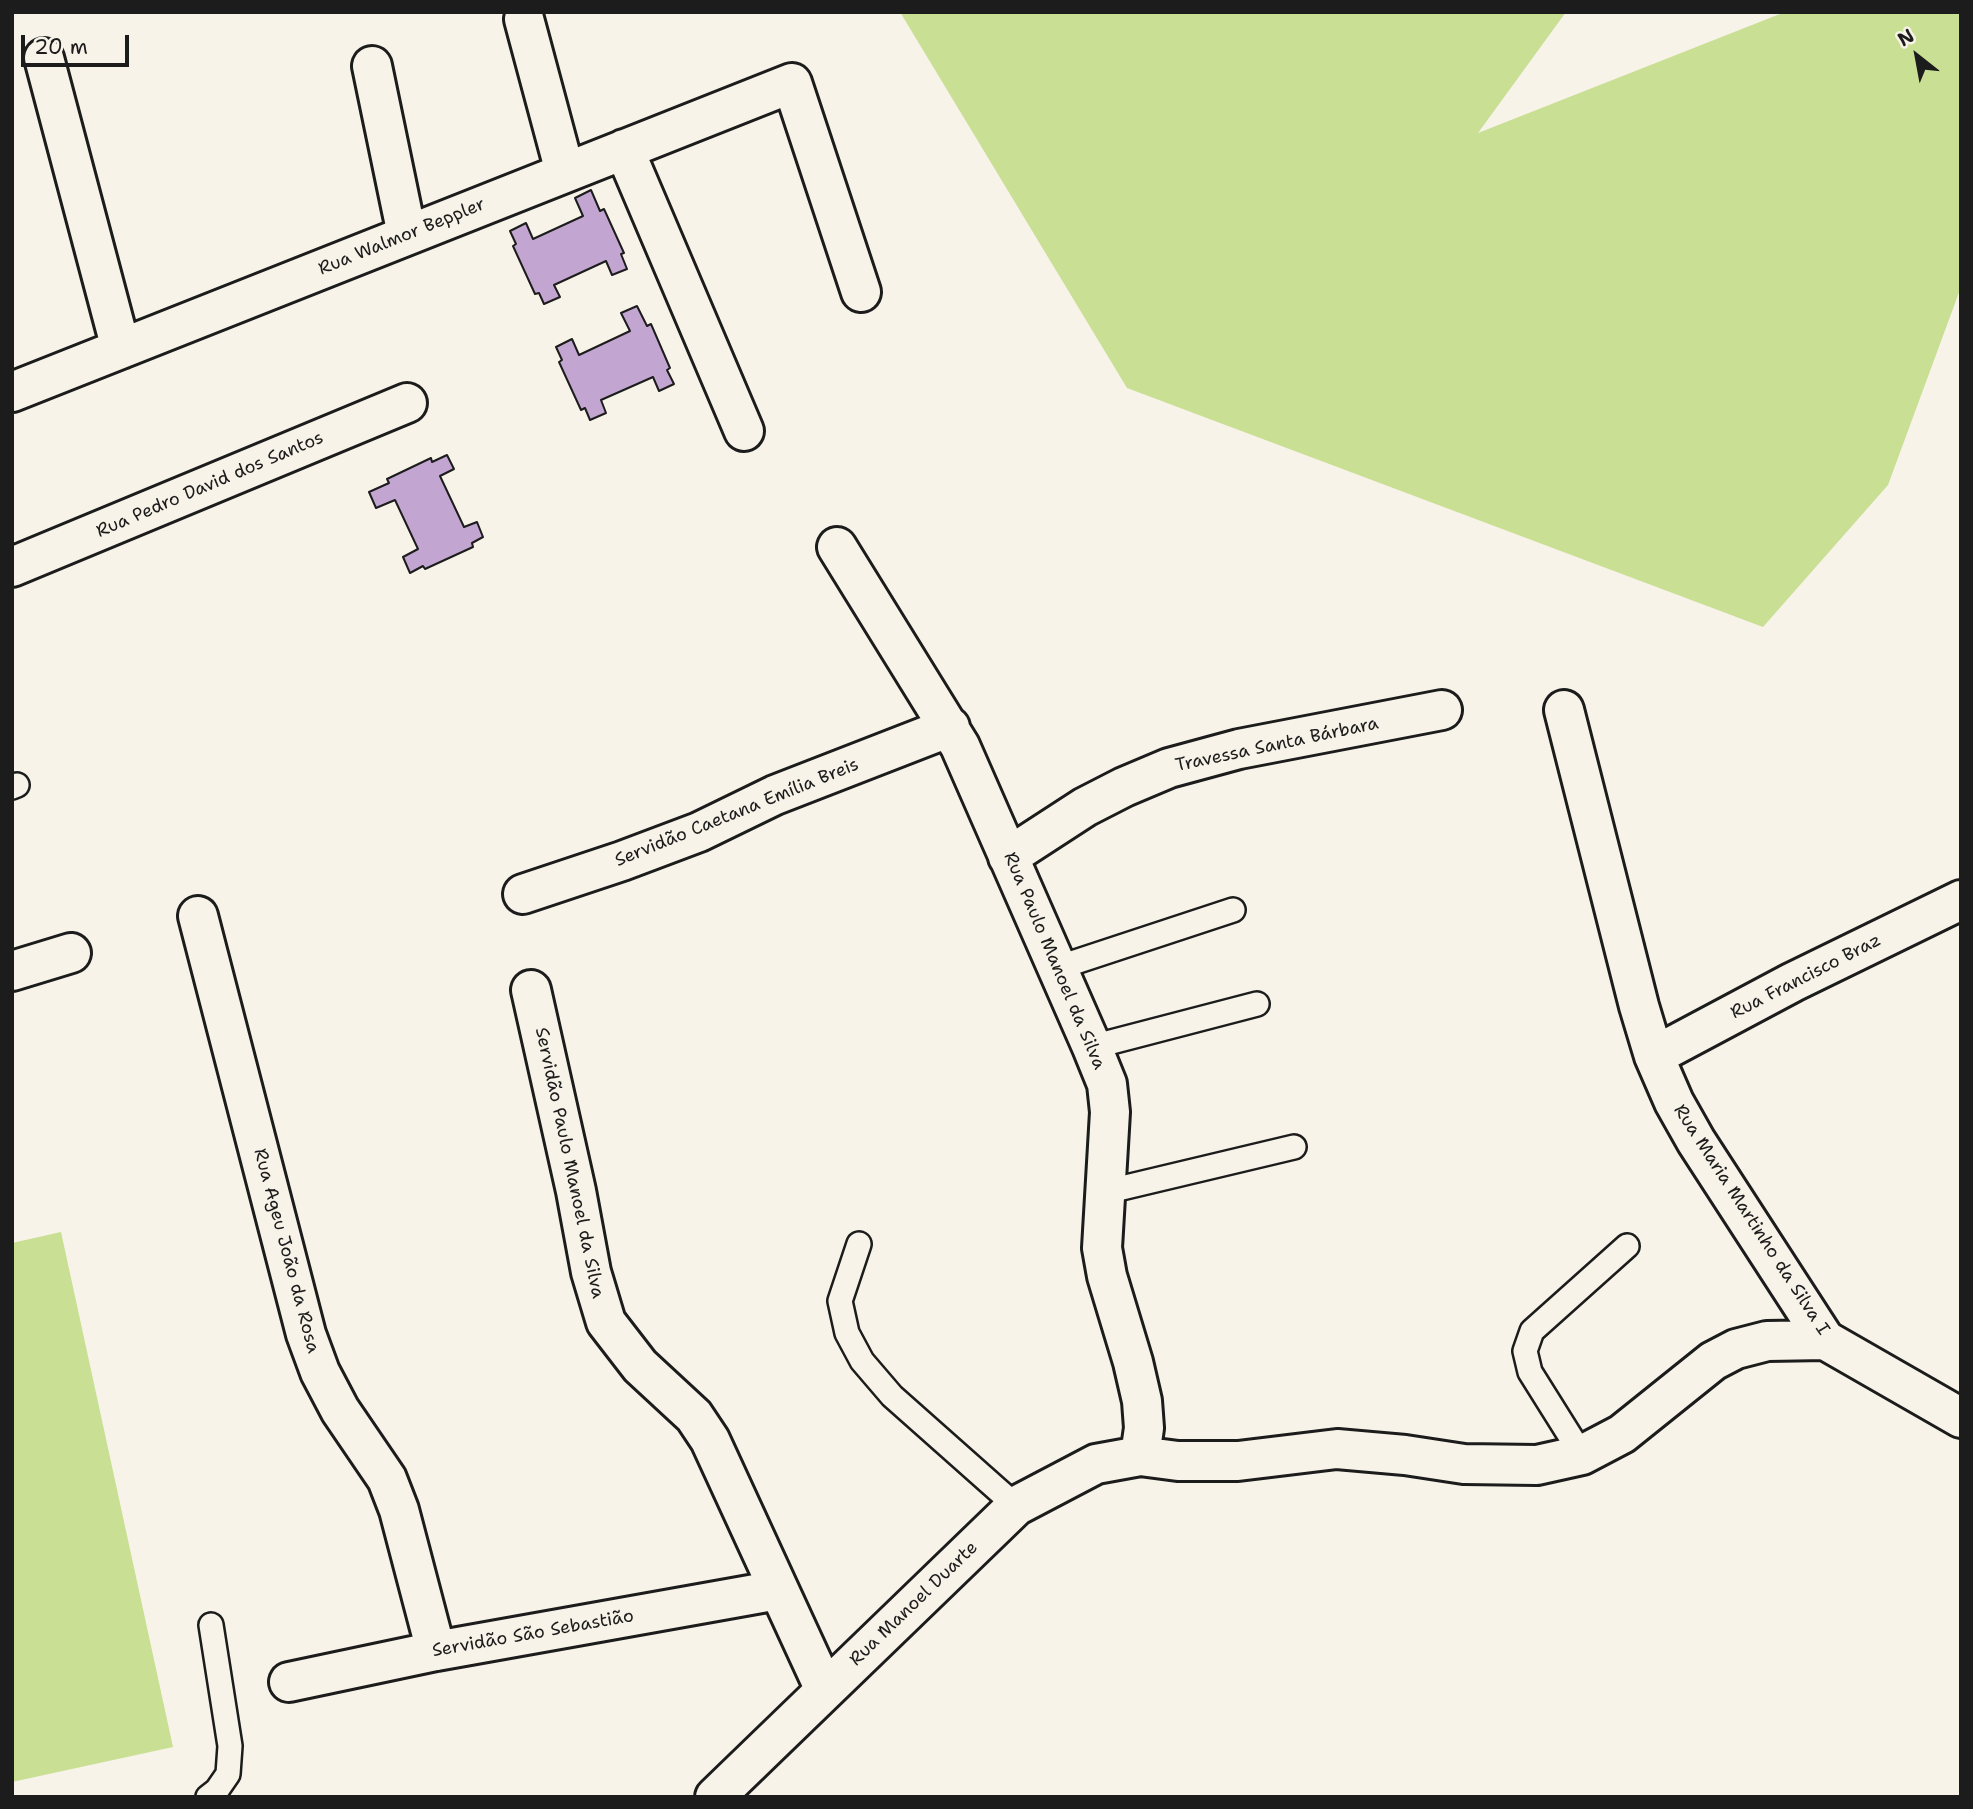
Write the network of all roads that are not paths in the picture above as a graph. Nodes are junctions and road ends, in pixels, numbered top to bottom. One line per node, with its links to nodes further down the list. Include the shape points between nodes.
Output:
1 (524, 19): 5 (street)
2 (44, 58): 8 (street)
3 (372, 65): 6 (street)
4 (624, 149): 5 (street, Rua Walmor Beppler); 7 (street, Rua Walmor Beppler, via 792,83); 11 (street)
5 (565, 172): 6 (street, Rua Walmor Beppler)
6 (407, 235): 8 (street, Rua Walmor Beppler)
7 (862, 292)
8 (121, 349): 9 (street, Rua Walmor Beppler)
9 (12, 392)
10 (407, 403): 13 (street, Rua Pedro David dos Santos)
11 (744, 430)
12 (837, 547): 16 (street, Rua Paulo Manoel da Silva)
13 (12, 567)
14 (1442, 710): 17 (street, Travessa Santa Bárbara, via 1239,749 1169,768 1085,807)
15 (1563, 710): 28 (street, Rua Maria Martinho da Silva I)
16 (950, 727): 17 (street, Rua Paulo Manoel da Silva); 18 (street, Servidão Caetana Emília Breis, via 775,795 699,832)
17 (1008, 857): 23 (street, Rua Paulo Manoel da Silva)
18 (523, 894)
19 (1961, 901): 28 (street, Rua Francisco Braz)
20 (1233, 910): 23 (lane)
21 (198, 916): 40 (street, Rua Ageu João da Rosa, via 306,1334 340,1410 387,1479)
22 (71, 953): 24 (street)
23 (1057, 968): 27 (street, Rua Paulo Manoel da Silva)
24 (12, 971)
25 (531, 990): 38 (street, Servidão Paulo Manoel da Silva, via 590,1272 606,1322 640,1366 694,1416 710,1440)
26 (1257, 1004): 27 (lane)
27 (1092, 1047): 30 (street, Rua Paulo Manoel da Silva, via 1107,1084 1110,1112)
28 (1654, 1056): 33 (street, Rua Maria Martinho da Silva I, via 1696,1141)
29 (1294, 1147): 30 (lane)
30 (1105, 1192): 36 (street, Rua Paulo Manoel da Silva, via 1102,1248 1142,1401)
31 (859, 1244): 37 (lane, via 840,1301 848,1333 862,1361 892,1396)
32 (1627, 1246): 35 (lane, via 1532,1331 1525,1351 1530,1372)
33 (1825, 1340): 34 (street, Rua Maria Martinho da Silva I); 35 (street, Rua Manoel Duarte, via 1767,1341 1736,1349 1713,1361 1622,1434)
34 (1961, 1418)
35 (1582, 1455): 36 (street, Rua Manoel Duarte, via 1537,1465 1464,1464 1337,1449 1238,1461)
36 (1140, 1456): 37 (street, Rua Manoel Duarte, via 1096,1464)
37 (1016, 1506): 42 (street, Rua Manoel Duarte)
38 (778, 1590): 40 (street, Servidão São Sebastião); 42 (street, Servidão Paulo Manoel da Silva)
39 (211, 1625): 43 (lane, via 230,1746 228,1774)
40 (436, 1651): 41 (street, Servidão São Sebastião)
41 (289, 1682)
42 (825, 1690): 44 (street, Rua Manoel Duarte)
43 (208, 1797)
44 (715, 1797)

